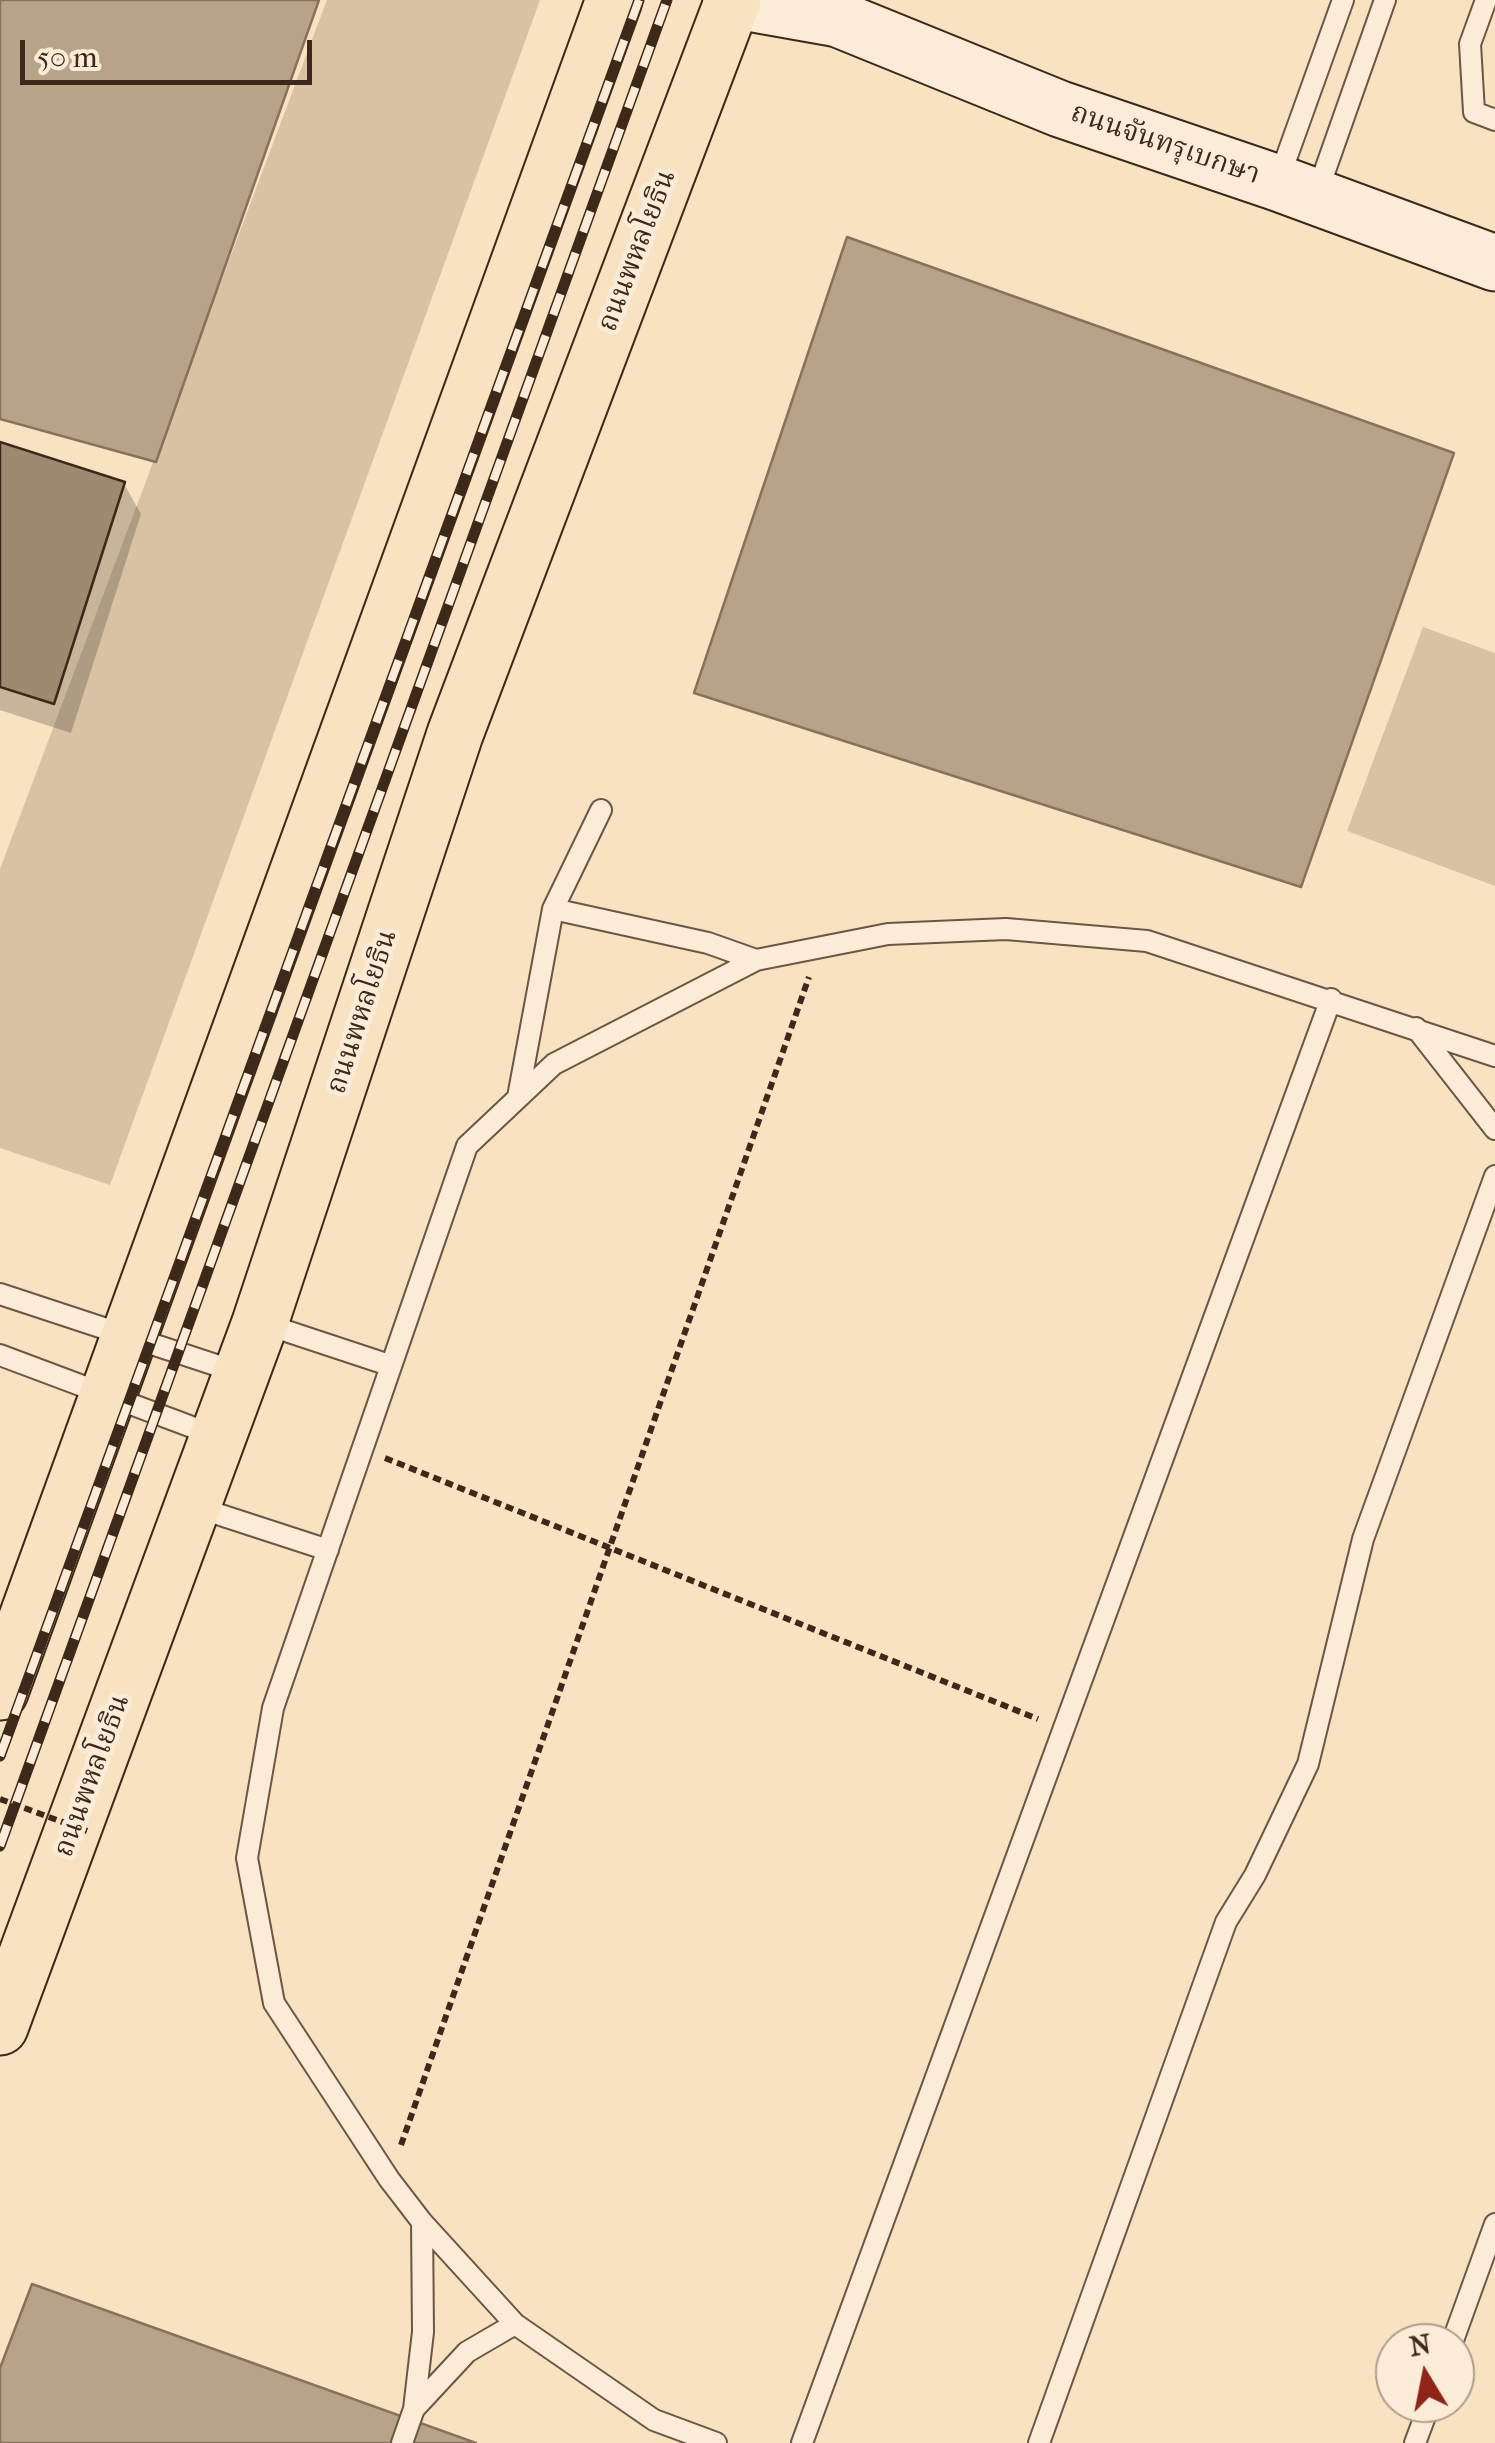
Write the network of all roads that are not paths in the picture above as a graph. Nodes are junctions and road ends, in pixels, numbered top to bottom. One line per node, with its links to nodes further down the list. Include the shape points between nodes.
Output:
1 (614, 0): 21 (main road)
2 (732, 0): 6 (main road, ถนนจันทรุเบกษา); 20 (main road, ถนนพหลโยธิน, via 455,734)
3 (1343, 0): 8 (lane)
4 (1385, 0): 8 (lane)
5 (1486, 0): 7 (lane, via 1470,44 1474,112)
6 (829, 10): 8 (main road, ถนนจันทรุเบกษา, via 1060,110)
7 (1495, 120)
8 (1297, 190): 9 (main road, ถนนจันทรุเบกษา)
9 (1495, 262)
10 (601, 810): 11 (lane)
11 (553, 909): 12 (lane); 16 (lane)
12 (756, 960): 13 (lane, via 888,934 1006,928 1146,941); 16 (lane, via 554,1064)
13 (1330, 999): 14 (lane); 39 (lane)
14 (1416, 1028): 15 (lane); 17 (lane)
15 (1495, 1056)
16 (518, 1098): 23 (lane, via 467,1146)
17 (1495, 1129)
18 (1495, 1176): 40 (lane, via 1363,1540 1308,1764 1226,1922)
19 (0, 1294): 21 (lane)
20 (260, 1323): 23 (lane); 24 (main road, ถนนพหลโยธิน)
21 (131, 1337): 24 (lane); 25 (main road)
22 (0, 1355): 25 (lane)
23 (389, 1365): 28 (lane)
24 (242, 1374): 26 (main road, ถนนพหลโยธิน)
25 (109, 1396): 26 (lane); 29 (main road)
26 (218, 1437): 27 (main road, ถนนพหลโยธิน)
27 (192, 1506): 28 (lane); 30 (main road, ถนนพหลโยธิน)
28 (328, 1550): 32 (lane, via 274,1708 247,1858 274,2003)
29 (0, 1692)
30 (12, 1959): 31 (main road, ถนนพหลโยธิน)
31 (0, 2027)
32 (422, 2222): 35 (lane); 36 (lane, via 423,2332)
33 (1495, 2224): 34 (lane)
34 (1459, 2323)
35 (515, 2324): 36 (lane, via 467,2352); 38 (lane, via 654,2420)
36 (414, 2409): 37 (lane)
37 (402, 2443)
38 (716, 2443)
39 (802, 2443)
40 (1039, 2443)

